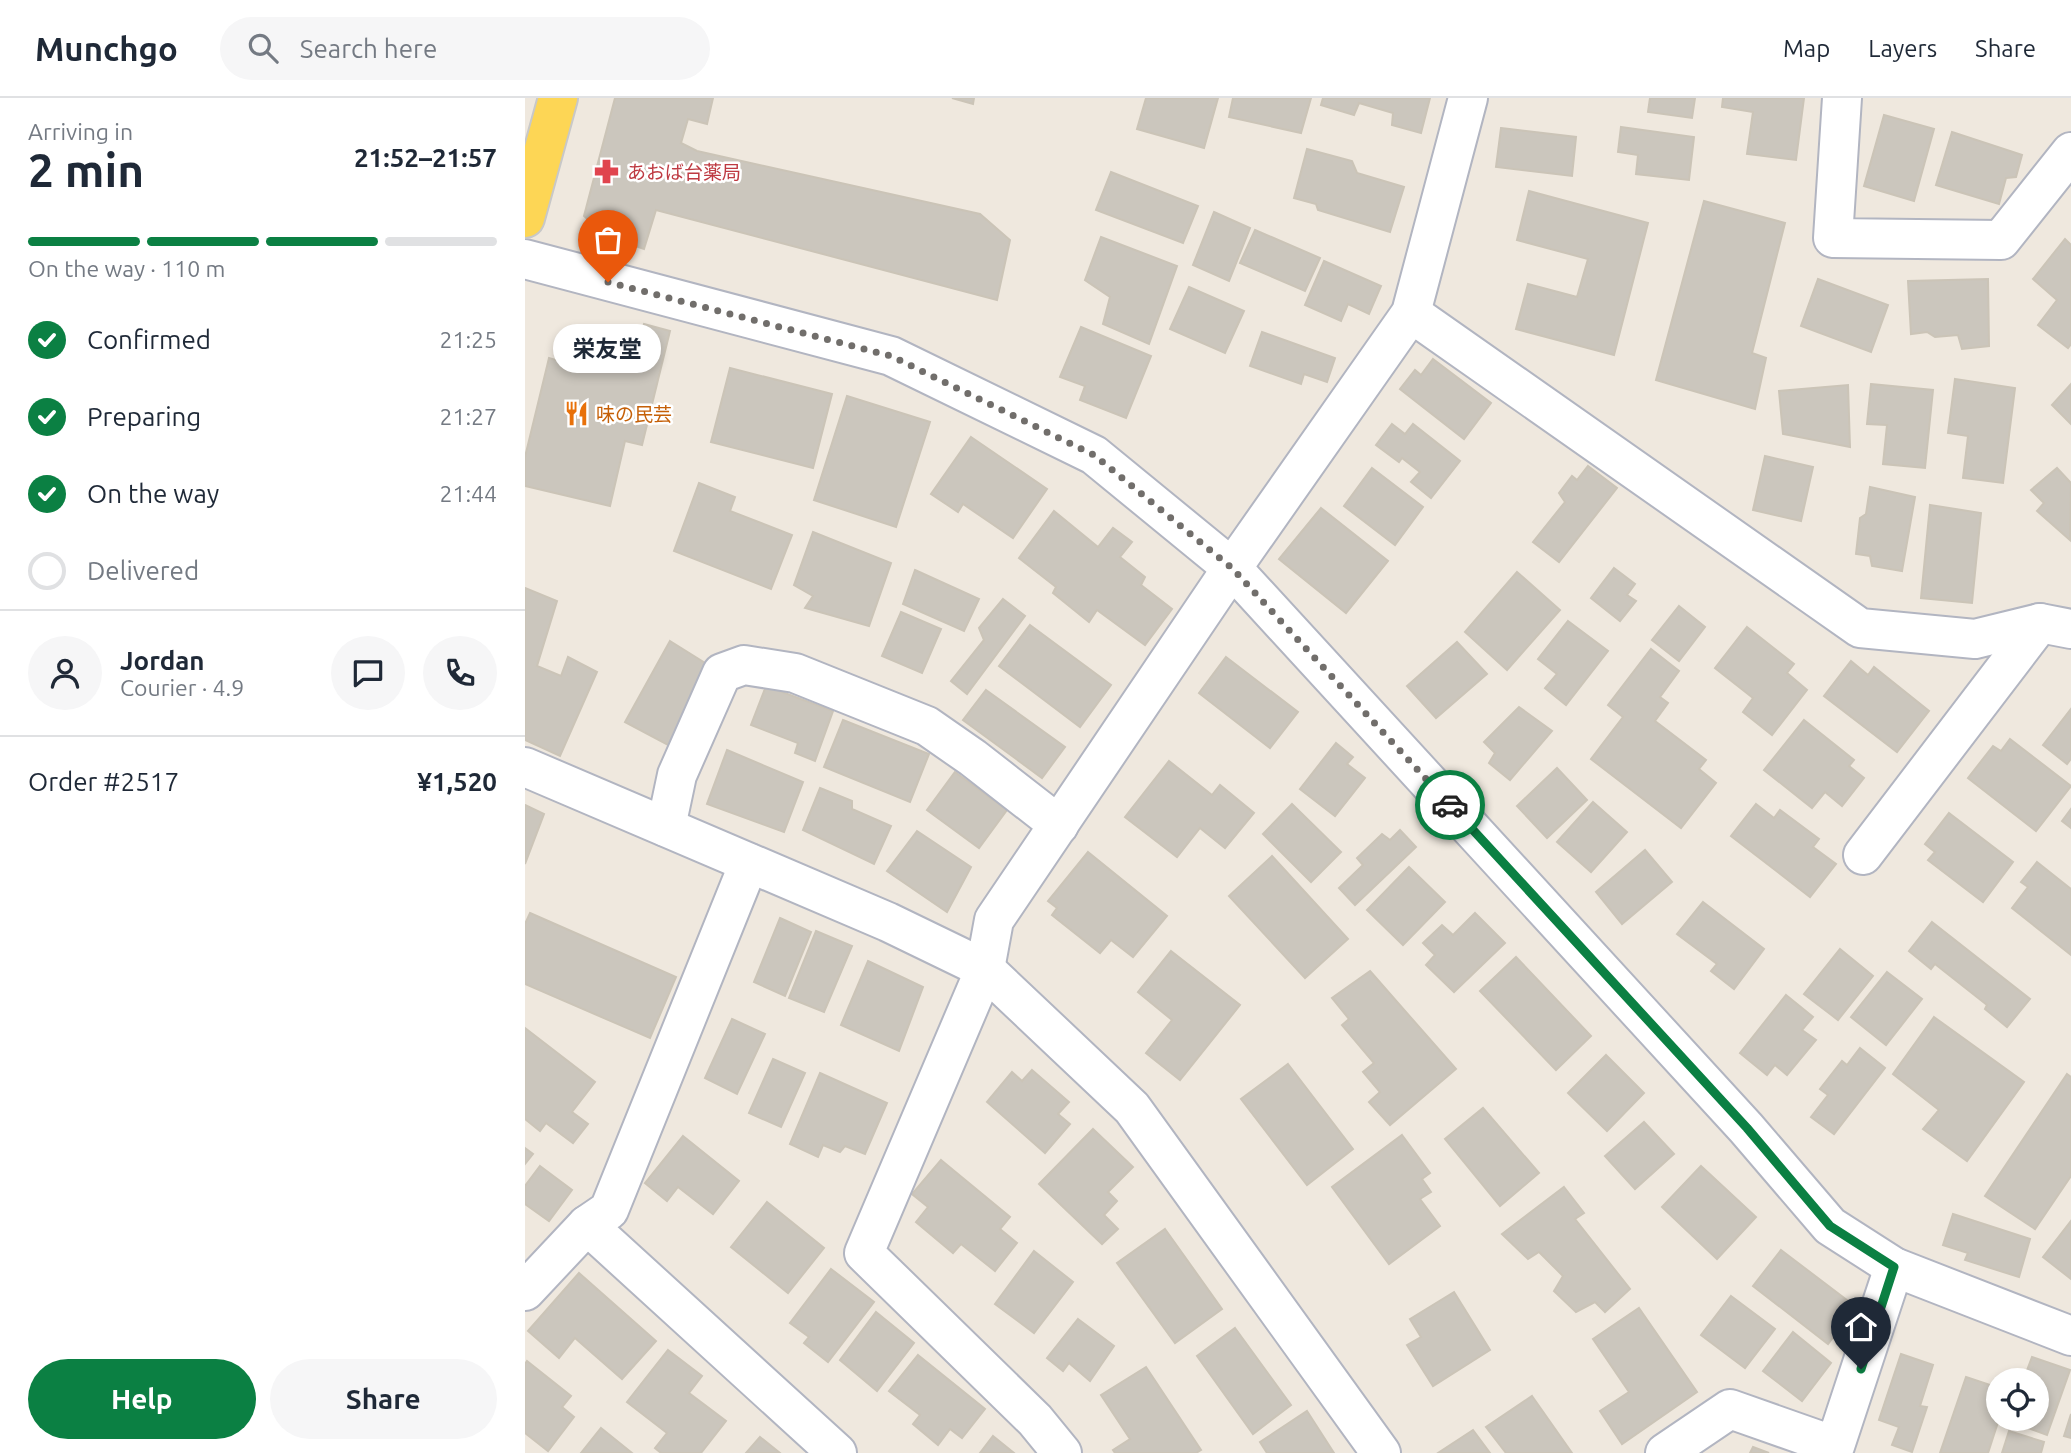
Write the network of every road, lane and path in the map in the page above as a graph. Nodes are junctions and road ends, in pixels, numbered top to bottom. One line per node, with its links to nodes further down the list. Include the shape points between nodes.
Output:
1 (558, 98): 5 (main road)
2 (1468, 98): 7 (street)
3 (1842, 98): 4 (street, via 1833,238 2001,240)
4 (2071, 152)
5 (525, 218)
6 (525, 259): 8 (street, via 891,356 1094,455)
7 (1411, 313): 8 (street); 9 (street, via 1860,628 1975,639)
8 (1232, 568): 11 (street); 17 (street, via 1747,1128 1830,1226)
9 (2056, 626): 13 (street)
10 (525, 767): 12 (street)
11 (1059, 825): 12 (street, via 927,726 795,673 744,665 722,673 677,775); 15 (street, via 994,920)
12 (666, 827): 14 (street)
13 (1863, 855)
14 (749, 863): 15 (street); 16 (street, via 609,1210)
15 (985, 969): 21 (street, via 865,1252 1035,1420); 22 (street, via 1132,1108)
16 (587, 1225): 18 (street); 20 (street)
17 (1894, 1267): 19 (street); 23 (street, via 1835,1446 1730,1409)
18 (525, 1291)
19 (2071, 1336)
20 (837, 1453)
21 (1062, 1453)
22 (1381, 1453)
23 (1665, 1453)

